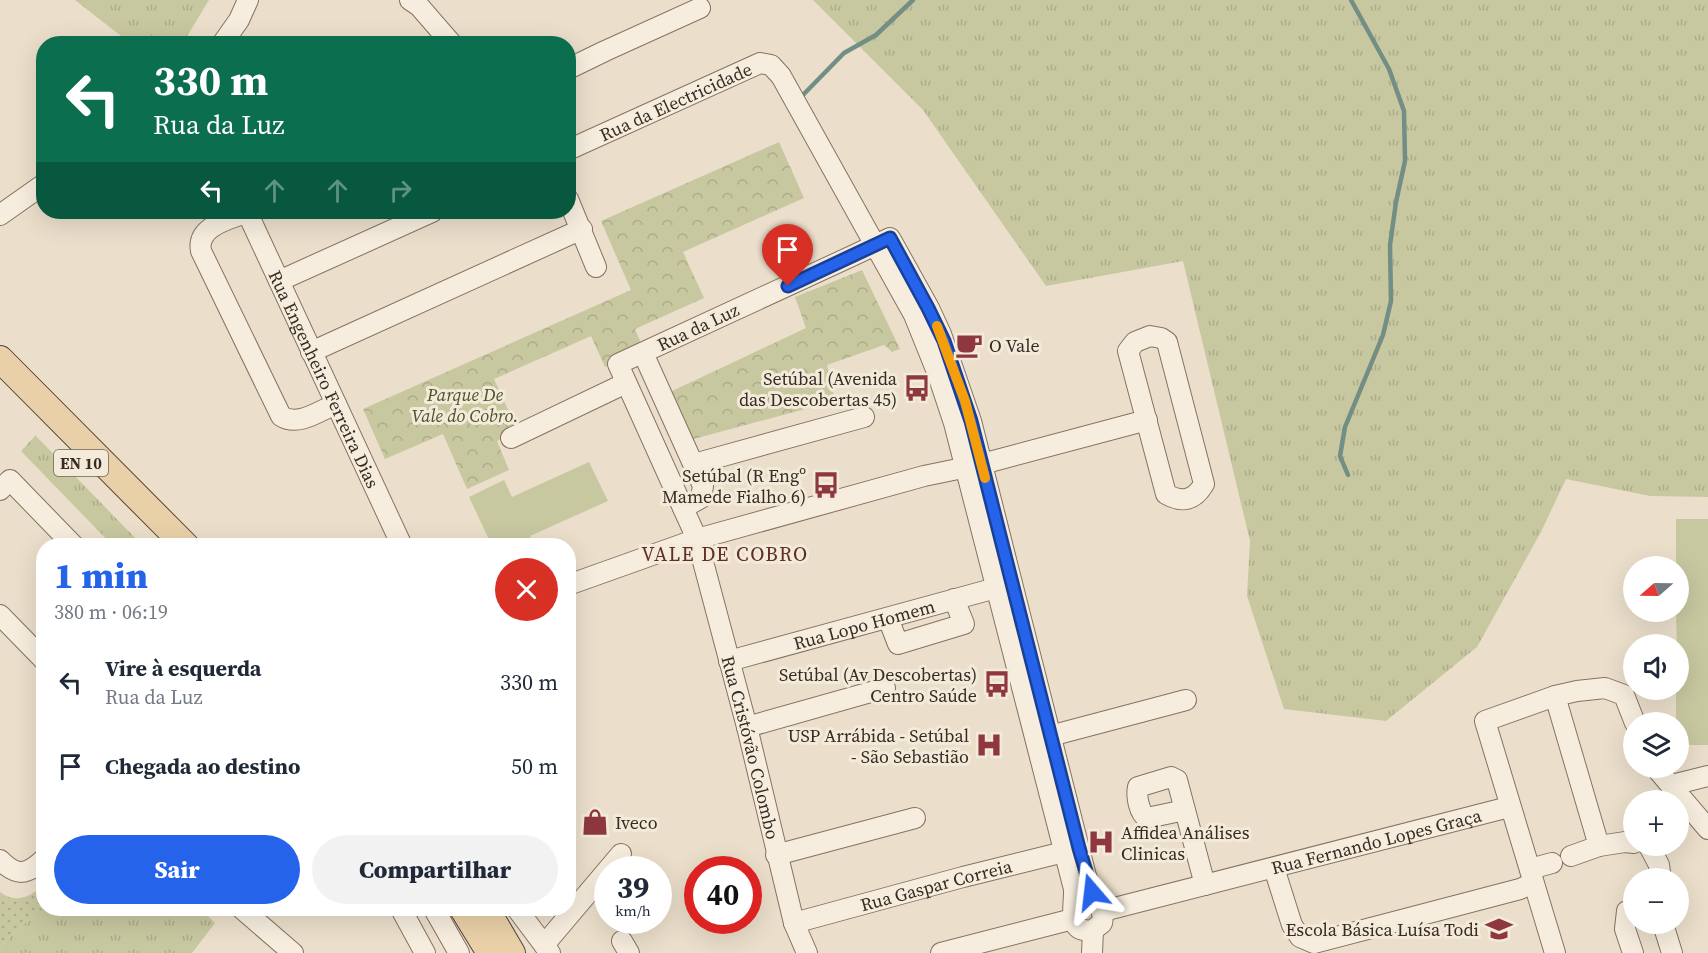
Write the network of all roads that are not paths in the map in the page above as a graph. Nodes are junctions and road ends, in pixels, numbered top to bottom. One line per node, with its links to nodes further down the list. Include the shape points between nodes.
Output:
1 (248, 0): 4 (street)
2 (410, 0): 5 (street)
3 (700, 8): 6 (street)
4 (228, 36)
5 (445, 36)
6 (576, 65)
7 (576, 146): 15 (street, Rua da Electricidade, via 766,63 781,76)
8 (36, 190): 9 (street)
9 (0, 215)
10 (576, 216): 14 (street)
11 (232, 219): 24 (street, via 205,231 201,251 281,416 299,420)
12 (250, 219): 17 (street, Rua Engenheiro Ferreira Dias)
13 (416, 219): 17 (street)
14 (582, 229): 16 (street); 18 (street)
15 (875, 245): 19 (street, Rua da Luz); 30 (street, via 925,341)
16 (596, 267)
17 (279, 281): 18 (street, Rua Engenheiro Ferreira Dias)
18 (311, 352): 24 (street, Rua Engenheiro Ferreira Dias)
19 (643, 352): 21 (street, Rua da Luz); 29 (street)
20 (0, 359): 28 (main road, EN 10)
21 (618, 364): 23 (street, Rua Cristóvão Colombo)
22 (0, 381): 34 (main road, EN 10)
23 (626, 383): 27 (street); 32 (street, Rua Cristóvão Colombo)
24 (336, 404): 37 (street, Rua Engenheiro Ferreira Dias)
25 (864, 417): 29 (street)
26 (1147, 420): 26 (street, via 1128,351 1140,339 1156,336 1167,342 1204,484 1187,499 1179,501 1166,494); 30 (street)
27 (511, 438)
28 (93, 451): 35 (main road, EN 10); 36 (street, via 107,455)
29 (694, 465): 32 (street, via 703,486 701,498)
30 (973, 465): 38 (street); 40 (street); 51 (street)
31 (0, 490): 33 (street, via 10,480)
32 (683, 508): 38 (street, Rua Cristóvão Colombo)
33 (66, 538)
34 (154, 538)
35 (178, 538)
36 (192, 538)
37 (398, 538)
38 (697, 539): 39 (street); 45 (street, Rua Cristóvão Colombo)
39 (576, 582)
40 (996, 588): 41 (street, Rua Lopo Homem); 61 (street)
41 (954, 599): 43 (street, Rua Lopo Homem); 43 (street, via 964,624 898,644)
42 (0, 615): 44 (street)
43 (888, 618): 45 (street, Rua Lopo Homem)
44 (36, 652)
45 (729, 661): 50 (street, Rua Cristóvão Colombo)
46 (885, 688): 50 (street)
47 (1555, 696): 49 (street, via 1605,688 1624,695); 55 (street, via 1485,721); 60 (street)
48 (1186, 700): 51 (street)
49 (1631, 712)
50 (747, 727): 63 (street, Rua Cristóvão Colombo)
51 (1050, 736): 61 (street)
52 (1708, 776): 54 (street)
53 (1665, 778): 54 (street)
54 (1672, 785): 58 (street)
55 (1509, 807): 68 (street, Rua Fernando Lopes Graça); 69 (street)
56 (1185, 810): 70 (street)
57 (915, 818): 63 (street)
58 (1708, 829)
59 (1623, 842): 60 (street)
60 (1599, 846): 64 (street)
61 (1071, 850): 71 (street); 73 (street); 81 (street, Rua Gaspar Correia)
62 (621, 854): 72 (street)
63 (777, 855): 81 (street, Rua Cristóvão Colombo)
64 (1571, 856)
65 (0, 860): 67 (street, via 9,869 23,872)
66 (1552, 863): 69 (street)
67 (36, 866)
68 (1274, 868): 69 (street, via 1292,925 1300,937 1314,943 1498,895); 70 (street, Rua Fernando Lopes Graça)
69 (1531, 876): 94 (street)
70 (1204, 885): 71 (street, Rua Fernando Lopes Graça)
71 (1102, 909): 73 (street, via 1093,900 1083,900 1074,907); 82 (street, via 1102,923)
72 (576, 912)
73 (1073, 915): 82 (street, via 1075,924 1083,930); 92 (street)
74 (250, 916): 86 (street)
75 (405, 916): 87 (street)
76 (438, 916): 88 (street)
77 (467, 916): 89 (main road)
78 (490, 916): 90 (main road)
79 (522, 916): 85 (street)
80 (573, 916): 85 (street)
81 (794, 923): 91 (street, Rua Cristóvão Colombo)
82 (1093, 930): 93 (street)
83 (1627, 934): 95 (street)
84 (1666, 934): 96 (street)
85 (547, 949)
86 (293, 953)
87 (425, 953)
88 (459, 953)
89 (490, 953)
90 (512, 953)
91 (807, 953)
92 (941, 953)
93 (1092, 953)
94 (1555, 953)
95 (1633, 953)
96 (1672, 953)

